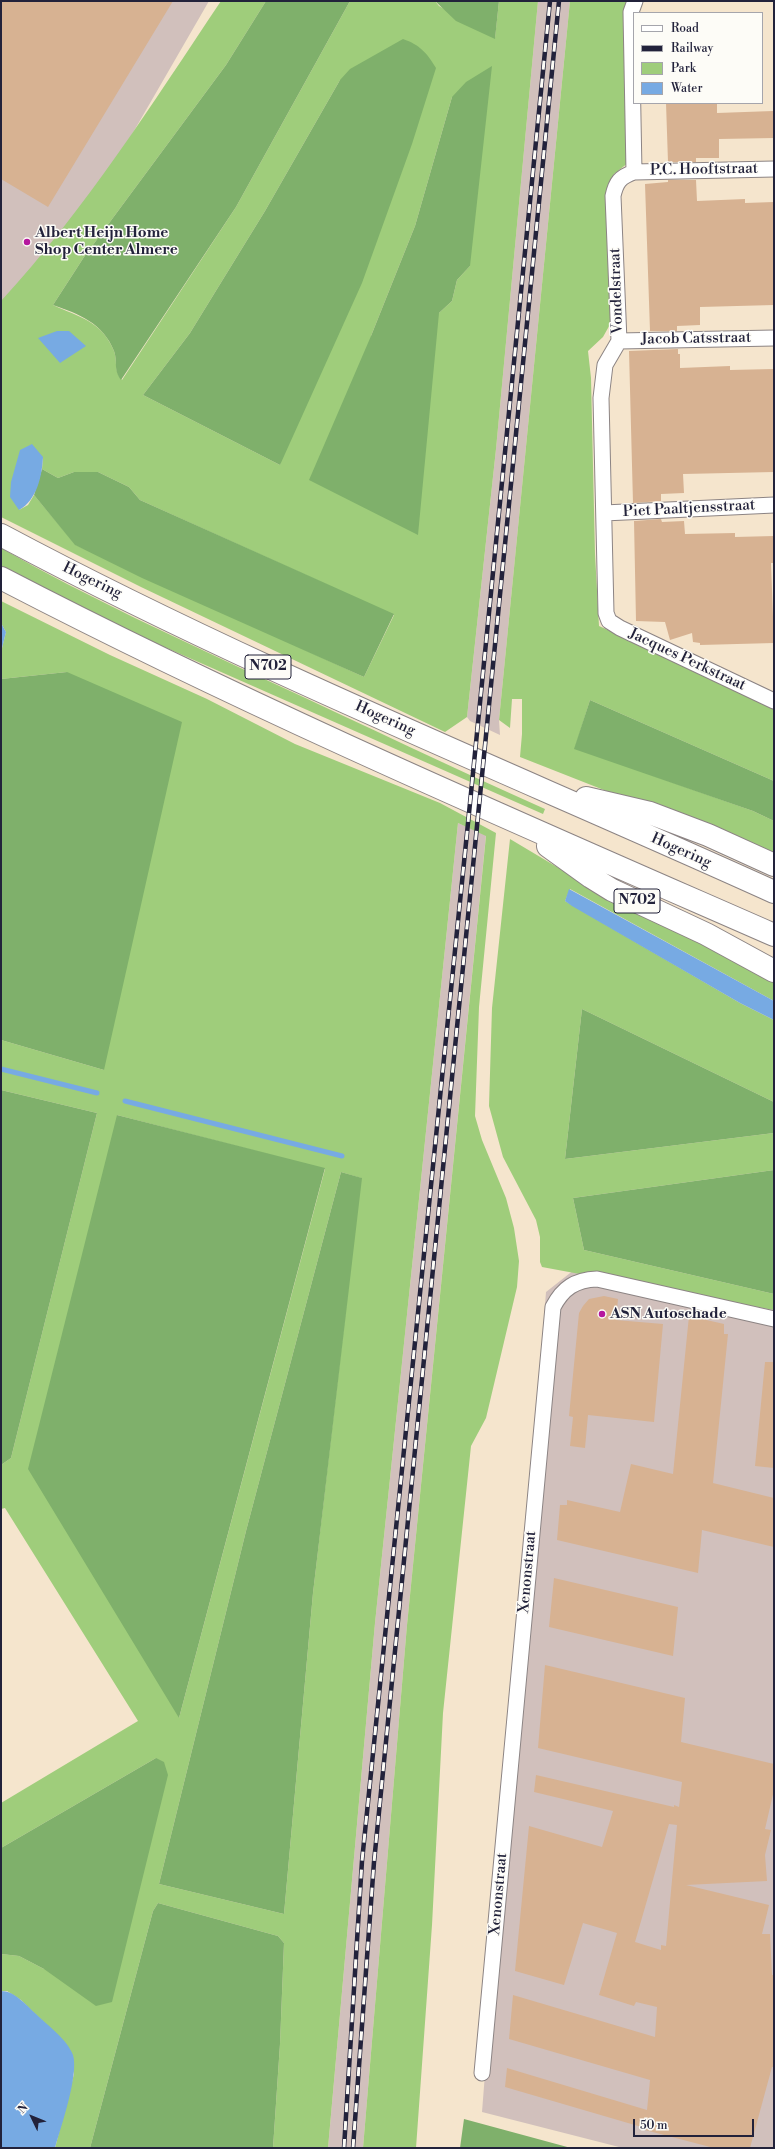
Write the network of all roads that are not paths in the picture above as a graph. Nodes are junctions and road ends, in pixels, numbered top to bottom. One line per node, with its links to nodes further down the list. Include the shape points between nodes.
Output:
1 (635, 1): 3 (street, via 631,12)
2 (774, 169): 3 (street, P.C. Hooftstraat)
3 (634, 172): 5 (street, Vondelstraat, via 623,176 616,184 613,196)
4 (774, 338): 5 (street, Jacob Catsstraat)
5 (619, 341): 7 (street, Vondelstraat, via 605,366 601,398)
6 (774, 505): 7 (street, Piet Paaltjensstraat)
7 (604, 513): 10 (street, Vondelstraat)
8 (1, 535): 12 (highway, Hogering / N702, via 282,674)
9 (1, 578): 13 (highway, N702, via 86,623)
10 (606, 613): 11 (street, Jacques Perkstraat, via 609,621 620,628)
11 (774, 701)
12 (536, 786): 14 (highway, N702, via 650,813 708,835); 15 (highway, Hogering / N702)
13 (518, 824): 16 (highway, N702); 17 (highway, N702, via 612,890 706,934)
14 (774, 865)
15 (774, 892)
16 (774, 935)
17 (774, 971)
18 (774, 1319): 19 (street, Xenonstraat, via 597,1279 583,1280 570,1285 559,1295 553,1307)
19 (482, 2073)

